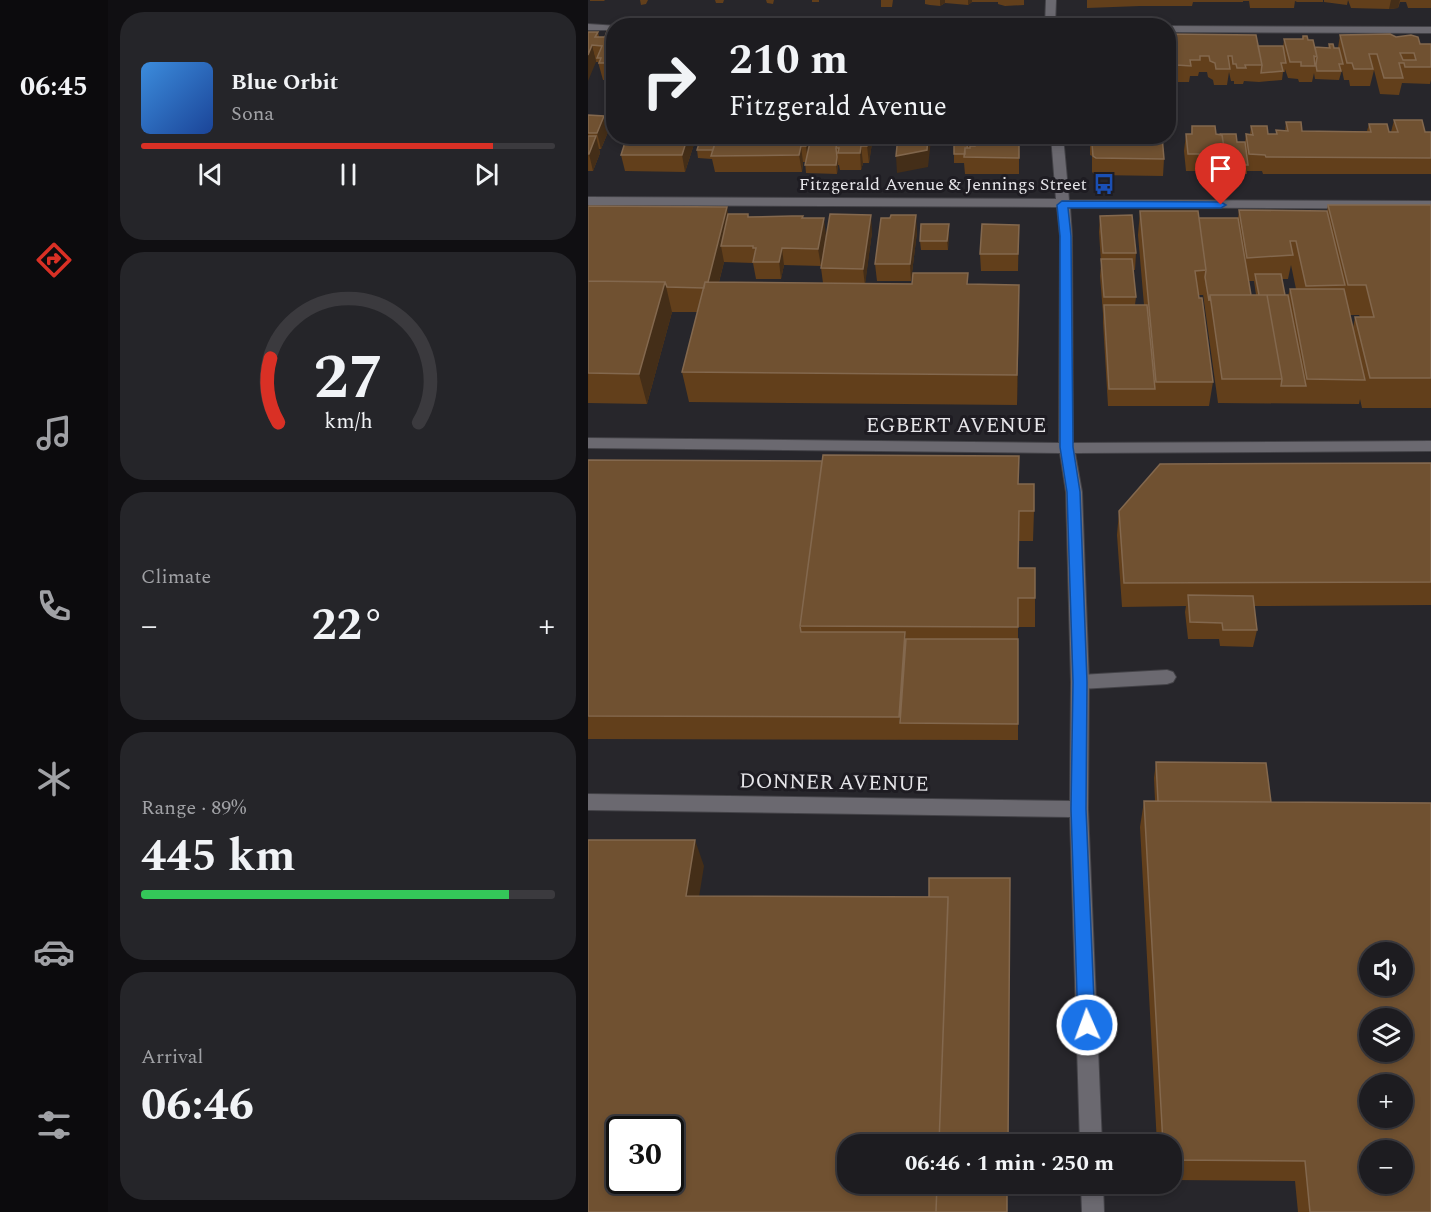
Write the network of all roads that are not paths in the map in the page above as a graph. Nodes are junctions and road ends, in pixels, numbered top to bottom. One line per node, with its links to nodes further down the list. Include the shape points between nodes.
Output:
1 (1051, 0): 2 (street)
2 (1050, 18)
3 (588, 27): 4 (street)
4 (606, 27)
5 (1176, 29): 6 (street)
6 (1431, 30)
7 (1058, 144): 9 (street)
8 (588, 201): 9 (street)
9 (1062, 205): 10 (street); 13 (street, via 1066,236)
10 (1431, 205)
11 (588, 443): 13 (street, EGBERT AVENUE)
12 (1431, 446): 13 (street, EGBERT AVENUE)
13 (1066, 447): 15 (street, via 1074,492)
14 (1167, 677): 15 (street)
15 (1080, 682): 17 (street)
16 (588, 802): 17 (street, DONNER AVENUE)
17 (1079, 809): 18 (street)
18 (1091, 1134)
19 (1093, 1194): 20 (street)
20 (1094, 1212)

